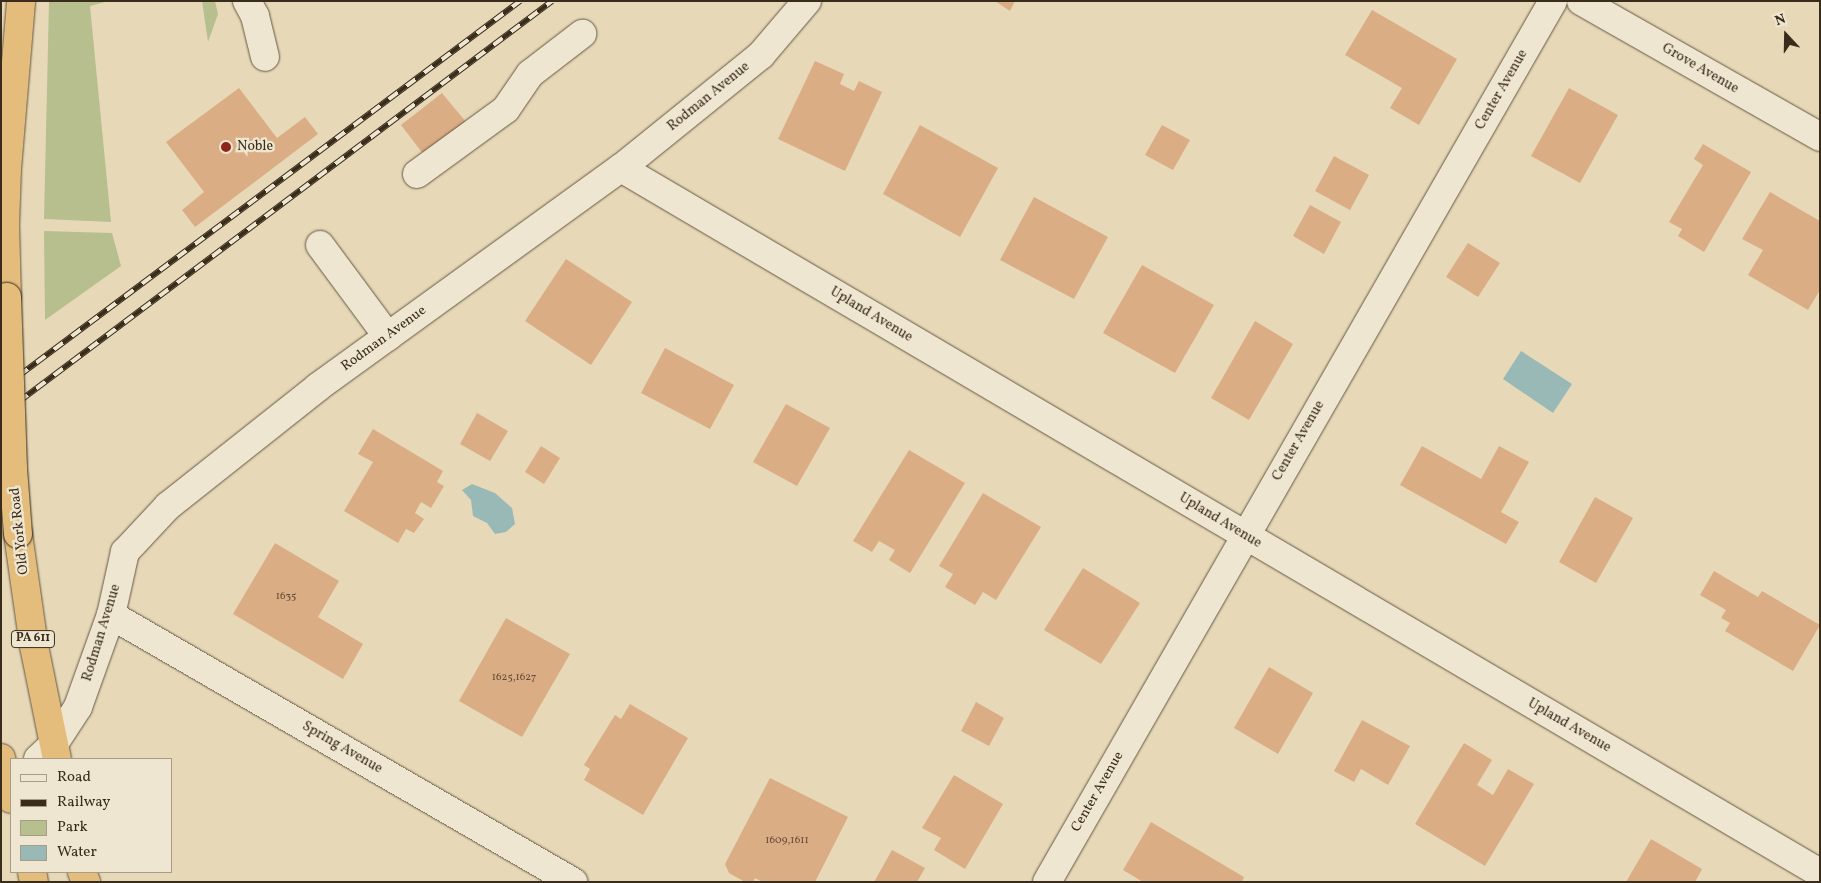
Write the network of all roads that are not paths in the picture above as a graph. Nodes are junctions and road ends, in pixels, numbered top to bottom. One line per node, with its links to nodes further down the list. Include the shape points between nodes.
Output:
1 (21, 1): 15 (highway, Old York Road / PA 611, bridge, via 5,226 13,469 18,534)
2 (247, 1): 7 (street, via 255,16)
3 (807, 1): 9 (street, Rodman Avenue, via 761,55)
4 (1554, 1): 13 (street, Center Avenue)
5 (1581, 1): 8 (street, Grove Avenue)
6 (582, 34): 10 (street, via 530,74 506,109)
7 (265, 57)
8 (1820, 137)
9 (621, 168): 12 (street, Rodman Avenue); 13 (street, Upland Avenue)
10 (417, 174)
11 (320, 245): 12 (street)
12 (388, 337): 14 (street, Rodman Avenue, via 318,387 168,506 125,552)
13 (1244, 536): 18 (street, Upland Avenue); 20 (street, Center Avenue)
14 (111, 615): 15 (street, Rodman Avenue, via 78,707); 19 (street, Spring Avenue)
15 (49, 754)
16 (1, 758): 17 (highway)
17 (8, 789)
18 (1820, 873)
19 (573, 882)
20 (1047, 882)

